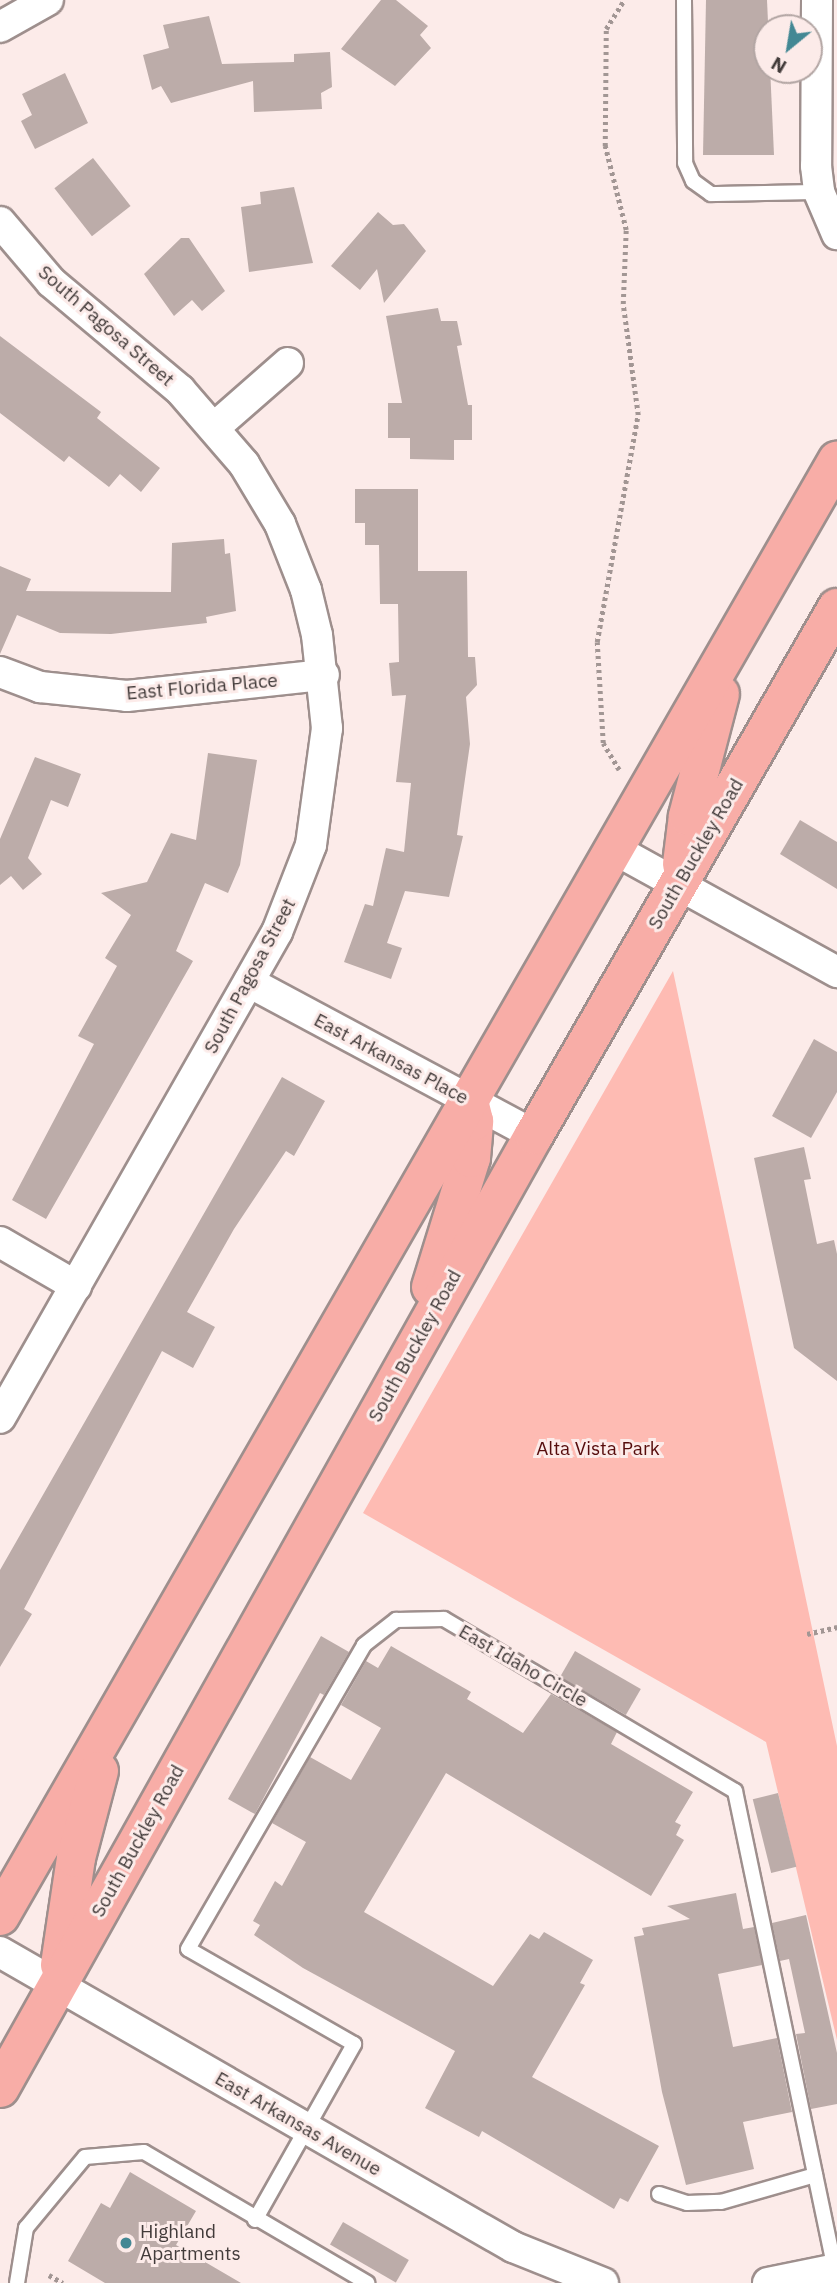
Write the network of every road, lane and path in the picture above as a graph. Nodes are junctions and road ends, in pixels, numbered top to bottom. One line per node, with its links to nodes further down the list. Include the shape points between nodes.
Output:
1 (48, 0): 5 (street)
2 (624, 0): 16 (path, via 606,29 605,146 626,230 623,304 638,415 597,642 603,743)
3 (684, 0): 6 (lane, via 685,163 693,181 711,194)
4 (824, 5): 6 (street)
5 (0, 27)
6 (819, 192): 8 (street)
7 (0, 222): 10 (street, South Pagosa Street, via 51,282 180,390)
8 (837, 234)
9 (288, 363): 10 (street)
10 (215, 427): 15 (street, South Pagosa Street, via 280,524 306,590)
11 (837, 461): 13 (main road)
12 (835, 615): 18 (main road, South Buckley Road)
13 (738, 632): 17 (main road); 18 (main road, via 700,766)
14 (0, 672): 15 (street, East Florida Place, via 40,687 127,696)
15 (324, 675): 20 (street, South Pagosa Street, via 327,728 311,845 277,932)
16 (623, 777)
17 (614, 849): 18 (street); 21 (main road)
18 (679, 883): 19 (street); 22 (main road, South Buckley Road)
19 (837, 972)
20 (249, 982): 21 (street, East Arkansas Place); 24 (street, South Pagosa Street)
21 (468, 1101): 22 (street, East Arkansas Place); 25 (main road, via 474,1121 471,1158); 29 (main road)
22 (534, 1135): 25 (main road, South Buckley Road)
23 (0, 1242): 24 (street)
24 (76, 1286): 26 (street, South Pagosa Street)
25 (412, 1353): 32 (main road, South Buckley Road)
26 (0, 1418)
27 (837, 1627): 28 (path)
28 (807, 1634)
29 (114, 1718): 30 (main road); 32 (main road, via 76,1858)
30 (0, 1916)
31 (0, 1952): 32 (street, East Arkansas Avenue)
32 (57, 1986): 33 (main road, South Buckley Road); 34 (street, East Arkansas Avenue)
33 (0, 2088)
34 (306, 2129): 35 (lane, East Idaho Circle, via 354,2044 188,1948 364,1645 396,1620 444,1619 735,1791); 37 (lane); 40 (street, East Arkansas Avenue, via 513,2248)
35 (815, 2175): 36 (lane, via 720,2203 687,2203); 38 (lane, East Idaho Circle)
36 (659, 2194)
37 (255, 2220): 41 (lane, via 144,2152 85,2157 26,2228); 43 (lane)
38 (836, 2273): 44 (street)
39 (49, 2275): 42 (path)
40 (595, 2282)
41 (17, 2283)
42 (63, 2283)
43 (367, 2283)
44 (768, 2283)

